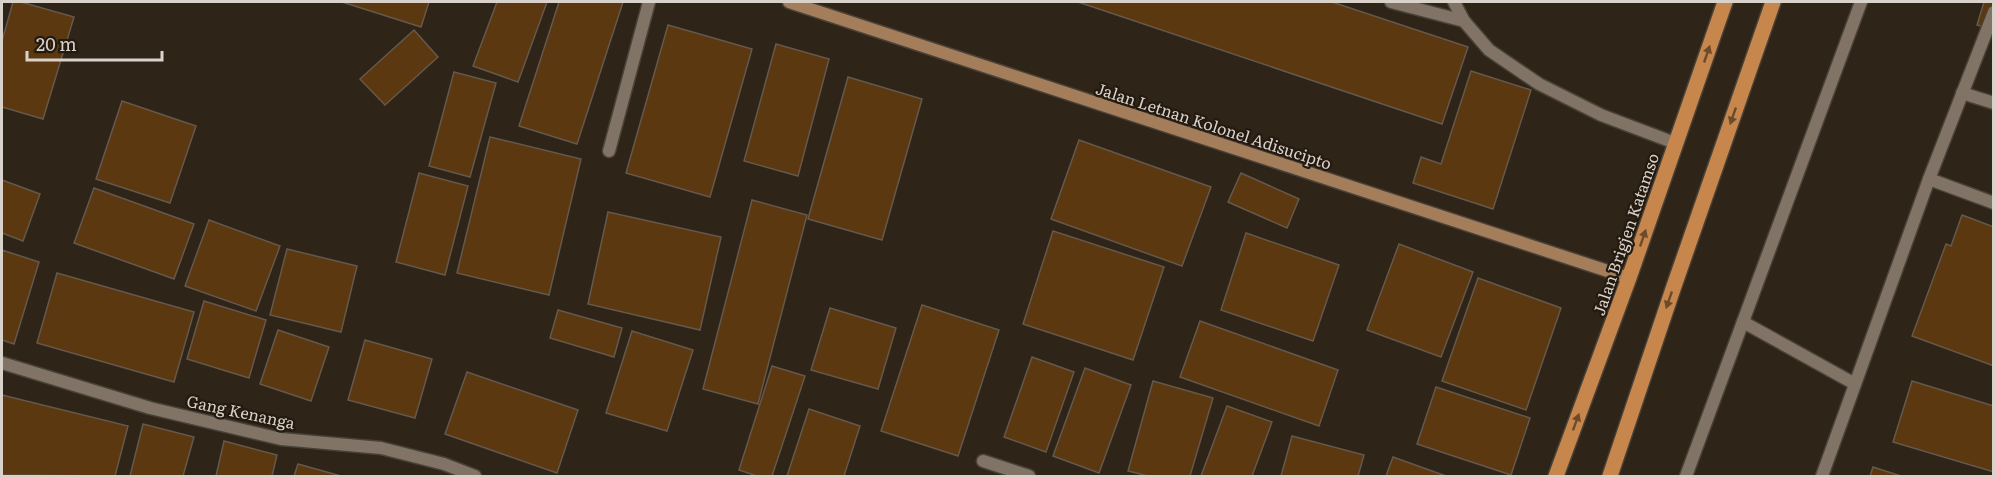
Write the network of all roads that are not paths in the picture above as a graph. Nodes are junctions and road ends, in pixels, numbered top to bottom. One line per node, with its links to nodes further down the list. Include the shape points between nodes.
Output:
1 (649, 2): 13 (street)
2 (789, 2): 16 (main road, Jalan Letnan Kolonel Adisucipto)
3 (1391, 2): 9 (street)
4 (1454, 2): 9 (street)
5 (1725, 2): 12 (main road, Jalan Brigjen Katamso, one-way to 5)
6 (1773, 2): 24 (main road, one-way to 24)
7 (1861, 2): 17 (street)
8 (1994, 12): 10 (street)
9 (1464, 21): 12 (street, via 1489,51 1539,84 1601,115)
10 (1962, 93): 11 (street); 14 (street)
11 (1994, 103)
12 (1675, 143): 16 (main road, Jalan Brigjen Katamso, one-way to 12)
13 (609, 151)
14 (1929, 179): 15 (street); 19 (street)
15 (1994, 203)
16 (1629, 278): 23 (main road, Jalan Brigjen Katamso, one-way to 16)
17 (1743, 322): 19 (street); 25 (street)
18 (2, 363): 21 (street, Gang Kenanga, via 150,408 281,439 381,448 444,464)
19 (1855, 384): 26 (street)
20 (983, 461): 22 (street)
21 (475, 477)
22 (1029, 477)
23 (1556, 477)
24 (1610, 477)
25 (1686, 477)
26 (1822, 477)

